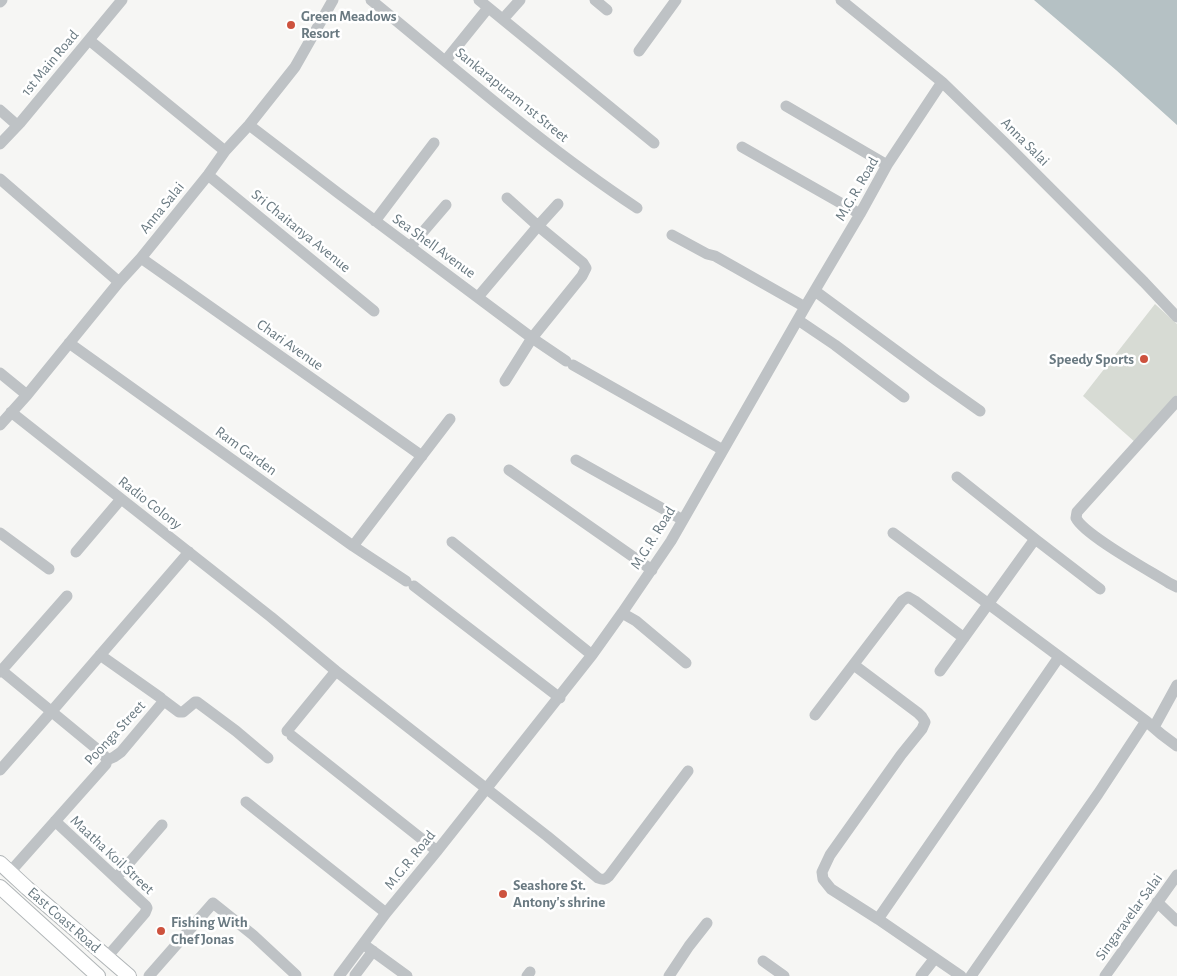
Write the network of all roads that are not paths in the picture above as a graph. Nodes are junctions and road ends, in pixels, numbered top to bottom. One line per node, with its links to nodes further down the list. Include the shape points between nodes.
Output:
1 (122, 0): 12 (street, 1st Main Road)
2 (333, 0): 18 (street, Anna Salai, via 295,67)
3 (371, 0): 14 (street, Sankarapuram 1st Street)
4 (479, 0): 9 (street)
5 (520, 0): 11 (street)
6 (595, 0): 10 (street)
7 (676, 0): 13 (street)
8 (841, 0): 15 (street, Anna Salai)
9 (488, 8): 11 (street); 14 (street)
10 (607, 10)
11 (503, 20): 21 (street)
12 (89, 40): 19 (street, 1st Main Road); 24 (street)
13 (639, 51)
14 (446, 60): 31 (street, Sankarapuram 1st Street, via 526,127)
15 (942, 82): 25 (street, M.G.R. Road); 43 (street, Anna Salai)
16 (786, 106): 25 (street)
17 (0, 110): 19 (street)
18 (249, 124): 24 (street, Anna Salai); 33 (street, Sea Shell Avenue)
19 (18, 125): 22 (street, 1st Main Road)
20 (434, 143): 33 (street)
21 (654, 143)
22 (0, 144)
23 (742, 148): 32 (street)
24 (226, 151): 26 (street, Anna Salai)
25 (887, 165): 32 (street, M.G.R. Road)
26 (208, 175): 37 (street, Anna Salai); 42 (street, Sri Chaitanya Avenue)
27 (0, 179): 38 (street)
28 (507, 198): 34 (street)
29 (446, 204): 36 (street)
30 (558, 204): 34 (street)
31 (637, 208)
32 (860, 214): 39 (street, M.G.R. Road)
33 (375, 222): 36 (street, Sea Shell Avenue)
34 (538, 226): 40 (street); 45 (street, via 586,268)
35 (672, 235): 41 (street)
36 (410, 246): 40 (street, Sea Shell Avenue)
37 (141, 258): 38 (street, Anna Salai); 57 (street, Chari Avenue)
38 (119, 282): 46 (street, Anna Salai)
39 (815, 292): 41 (street, M.G.R. Road); 52 (street)
40 (478, 298): 45 (street, Sea Shell Avenue)
41 (805, 307): 44 (street, M.G.R. Road)
42 (374, 311)
43 (1177, 317)
44 (798, 320): 50 (street); 56 (street, M.G.R. Road)
45 (532, 338): 48 (street); 56 (street, Sea Shell Avenue)
46 (69, 343): 49 (street, Anna Salai); 67 (street, Ram Garden)
47 (0, 373): 49 (street)
48 (505, 381)
49 (26, 395): 53 (street, Anna Salai)
50 (904, 396)
51 (1177, 401): 72 (street, via 1077,512 1076,518 1078,524 1098,539)
52 (980, 411)
53 (11, 412): 55 (street, Anna Salai); 61 (street, Radio Colony)
54 (450, 419): 57 (street)
55 (0, 425)
56 (723, 450): 62 (street, M.G.R. Road)
57 (422, 456): 67 (street)
58 (576, 460): 62 (street)
59 (509, 470): 71 (street)
60 (957, 477): 65 (street)
61 (121, 499): 68 (street); 69 (street, Radio Colony)
62 (683, 520): 71 (street, M.G.R. Road)
63 (0, 533): 70 (street)
64 (893, 533): 75 (street)
65 (1035, 539): 73 (street); 75 (street)
66 (452, 542): 79 (street)
67 (353, 546): 87 (street, Ram Garden, via 410,584)
68 (76, 552)
69 (188, 552): 78 (street); 85 (street, Radio Colony)
70 (49, 569)
71 (652, 570): 76 (street, M.G.R. Road)
72 (1177, 586)
73 (1100, 589)
74 (67, 596): 84 (street)
75 (988, 603): 77 (street); 80 (street)
76 (622, 613): 79 (street, M.G.R. Road); 81 (street)
77 (964, 638): 82 (street, via 908,598 902,601); 83 (street)
78 (100, 655): 88 (street, Poonga Street); 89 (street)
79 (592, 655): 87 (street, M.G.R. Road)
80 (1059, 656): 91 (street); 108 (street)
81 (686, 663)
82 (854, 665): 90 (street); 108 (street, via 918,713 925,722 830,855 822,872 831,889)
83 (940, 670)
84 (1, 671): 89 (street)
85 (336, 671): 97 (street, Radio Colony); 101 (street, via 290,733)
86 (1177, 685): 91 (street)
87 (560, 698): 97 (street, M.G.R. Road)
88 (163, 700): 93 (street, via 179,712 194,702 200,704); 94 (street, Poonga Street, via 121,752)
89 (52, 711): 94 (street); 95 (street)
90 (815, 715)
91 (1150, 724): 92 (street); 125 (street)
92 (1177, 746)
93 (268, 758)
94 (106, 760): 99 (street, Poonga Street, via 106,764)
95 (0, 770)
96 (688, 770): 97 (street, Radio Colony, via 609,876 602,880)
97 (486, 788): 101 (street, M.G.R. Road)
98 (246, 802): 107 (street)
99 (55, 821): 102 (street, Poonga Street); 104 (street, Maatha Koil Street)
100 (162, 825): 104 (street)
101 (437, 852): 107 (street, M.G.R. Road)
102 (5, 867): 112 (main road, East Coast Road)
103 (1177, 876): 106 (street, Singaravelar Salai)
104 (116, 878): 112 (street, Maatha Koil Street, via 147,908)
105 (0, 887): 116 (main road, East Coast Road)
106 (1157, 902): 109 (street); 126 (street, Singaravelar Salai)
107 (386, 913): 111 (street, M.G.R. Road)
108 (878, 919): 113 (street)
109 (1177, 921)
110 (707, 923): 121 (street)
111 (368, 948): 115 (street, M.G.R. Road); 120 (street)
112 (107, 957): 117 (main road, East Coast Road)
113 (935, 958): 123 (street); 124 (street)
114 (762, 961): 122 (street)
115 (349, 974)
116 (94, 975)
117 (129, 976)
118 (148, 976): 119 (street, via 213,903 253,935)
119 (295, 976)
120 (407, 976)
121 (669, 976)
122 (784, 976)
123 (921, 976)
124 (961, 976)
125 (971, 976)
126 (1105, 976)

